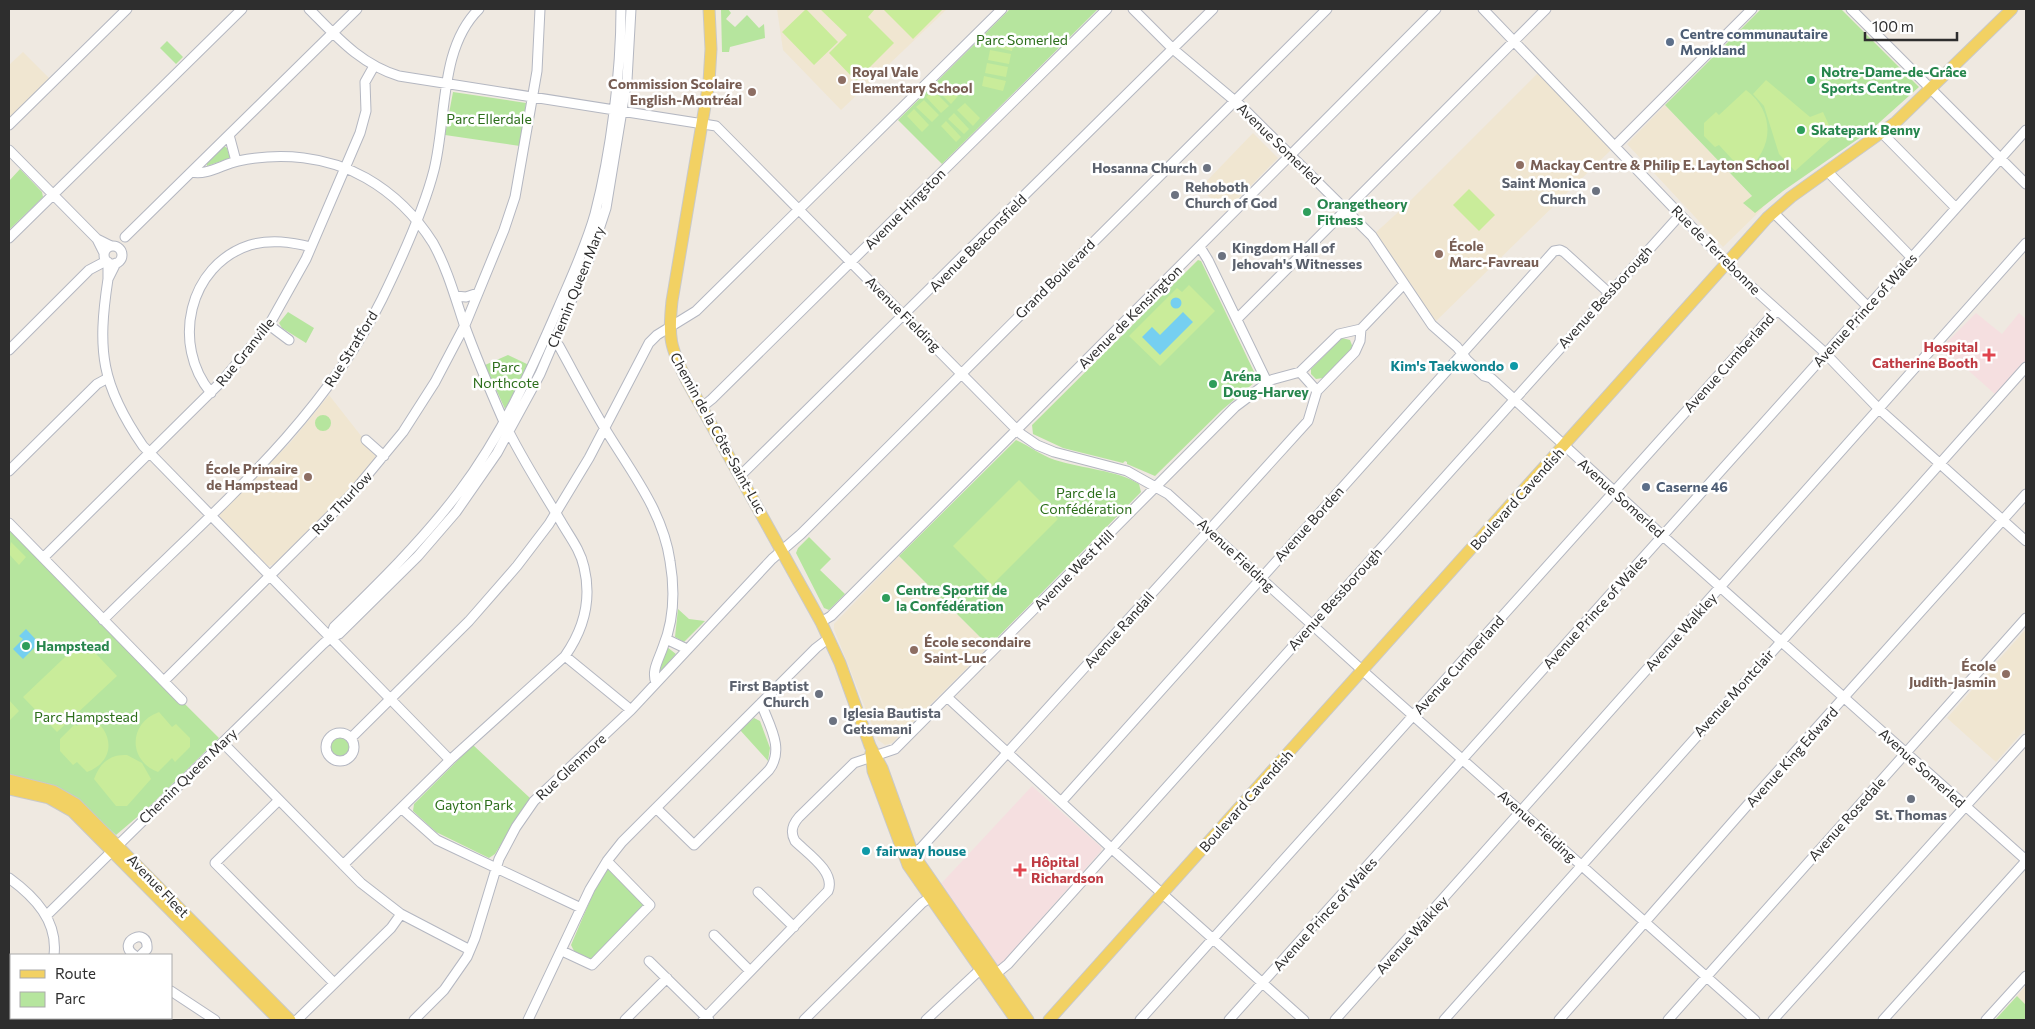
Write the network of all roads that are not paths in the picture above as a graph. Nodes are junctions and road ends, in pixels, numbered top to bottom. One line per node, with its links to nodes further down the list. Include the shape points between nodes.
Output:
1 (127, 9): 31 (street)
2 (242, 9): 44 (street)
3 (309, 9): 21 (street)
4 (357, 9): 21 (street)
5 (479, 9): 25 (street, Rue Stratford, via 457,41)
6 (540, 9): 27 (street, Rue Thurlow)
7 (621, 9): 29 (street, Chemin Queen Mary)
8 (631, 9): 29 (street, Chemin Queen Mary, via 629,59)
9 (709, 9): 30 (main road, Chemin de la Côte-Saint-Luc, via 711,55)
10 (1002, 9): 47 (street)
11 (1106, 9): 57 (street, Avenue Hingston)
12 (1133, 9): 23 (street, Avenue Somerled)
13 (1213, 9): 23 (street, Avenue Beaconsfield)
14 (1327, 9): 28 (street, Grand Boulevard)
15 (1436, 9): 37 (street, Avenue de Kensington)
16 (1483, 9): 22 (street, Rue de Terrebonne)
17 (1546, 9): 22 (street)
18 (1752, 9): 35 (street)
19 (1851, 9): 26 (street)
20 (2012, 9): 26 (main road, Boulevard Cavendish)
21 (332, 33): 24 (street, via 354,54); 34 (street)
22 (1515, 40): 35 (street, Rue de Terrebonne); 46 (street)
23 (1172, 49): 28 (street, Avenue Somerled); 65 (street, Avenue Beaconsfield)
24 (374, 66): 25 (street, via 404,77); 40 (street, Rue Granville, via 365,82 364,122)
25 (448, 84): 27 (street); 50 (street, Rue Stratford, via 434,169)
26 (1931, 89): 33 (main road, Boulevard Cavendish); 38 (street)
27 (533, 97): 29 (street); 60 (street, Rue Thurlow, via 515,197)
28 (1234, 101): 37 (street, Avenue Somerled); 78 (street, Grand Boulevard)
29 (618, 111): 30 (street); 71 (street, Chemin Queen Mary, via 604,218 588,262)
30 (704, 123): 47 (street, Avenue Fielding, via 719,128); 69 (main road, Chemin de la Côte-Saint-Luc)
31 (9, 125)
32 (2026, 130): 38 (street, Avenue Prince of Wales)
33 (1882, 133): 42 (main road, Boulevard Cavendish); 45 (street)
34 (228, 135): 39 (street); 41 (street)
35 (1615, 146): 49 (street, Rue de Terrebonne)
36 (9, 150): 44 (street)
37 (1291, 155): 46 (street, Avenue Somerled); 54 (street, Avenue de Kensington)
38 (2000, 159): 43 (street); 45 (street, Avenue Prince of Wales)
39 (236, 161): 40 (street, via 290,156); 41 (street, via 198,174)
40 (345, 168): 50 (street, via 382,188); 53 (street, Rue Granville)
41 (191, 172): 55 (street)
42 (1828, 172): 48 (main road, Boulevard Cavendish); 56 (street)
43 (2026, 184)
44 (53, 194): 51 (street); 55 (street)
45 (1956, 208): 56 (street, Avenue Prince of Wales)
46 (1346, 209): 59 (street, Avenue Somerled, via 1372,236); 66 (street)
47 (799, 210): 57 (street, Avenue Fielding); 69 (street, via 696,311)
48 (1773, 212): 58 (main road, Boulevard Cavendish); 63 (street)
49 (1680, 215): 58 (street, Rue de Terrebonne); 61 (street, Avenue Bessborough)
50 (416, 219): 62 (street, via 438,253); 101 (street, Rue Stratford, via 382,298 340,371 297,427)
51 (9, 238)
52 (2026, 242): 85 (street, Avenue Walkley)
53 (311, 247): 67 (street, Rue Granville); 82 (street, via 279,241 249,246 223,260 204,281 191,309 188,336 195,370)
54 (1200, 247): 66 (street); 88 (street, Avenue de Kensington)
55 (111, 255): 73 (street, via 89,270); 79 (street, via 102,334)
56 (1912, 258): 63 (street, Avenue Prince of Wales)
57 (851, 262): 65 (street, Avenue Fielding); 84 (street, Avenue Hingston)
58 (1726, 263): 64 (street, Rue de Terrebonne); 91 (main road, Boulevard Cavendish)
59 (1404, 284): 70 (street, Avenue West Hill); 74 (street, Avenue Somerled, via 1432,325)
60 (478, 293): 62 (street); 68 (street, Rue Thurlow)
61 (1609, 293): 74 (street, Avenue Borden, via 1560,250 1554,251); 83 (street, Avenue Bessborough)
62 (455, 296): 68 (street)
63 (1868, 307): 75 (street, Avenue Prince of Wales)
64 (1777, 310): 75 (street, Rue de Terrebonne); 98 (street, Avenue Cumberland)
65 (904, 316): 78 (street, Avenue Fielding); 96 (street, Avenue Beaconsfield)
66 (1237, 318): 80 (street)
67 (269, 325): 72 (street); 82 (street, Rue Granville)
68 (465, 325): 86 (street); 93 (street, Rue Thurlow, via 435,382)
69 (669, 328): 84 (main road, Chemin de la Côte-Saint-Luc, via 675,357); 87 (street, via 649,343)
70 (1360, 329): 77 (street, Avenue West Hill, via 1339,334); 81 (street, Avenue Randall, via 1360,341 1355,352)
71 (550, 339): 86 (street, Chemin Queen Mary); 87 (street); 89 (street, Chemin Queen Mary)
72 (289, 340)
73 (9, 350)
74 (1462, 354): 83 (street, Avenue Somerled); 111 (street, Avenue Borden)
75 (1826, 355): 85 (street, Rue de Terrebonne); 106 (street, Avenue Prince of Wales)
76 (2026, 367): 94 (street, Avenue Montclair)
77 (1300, 372): 80 (street, Avenue West Hill); 81 (street)
78 (961, 373): 88 (street, Avenue Fielding); 108 (street, Grand Boulevard)
79 (108, 378): 92 (street, via 124,419); 95 (street, via 97,384)
80 (1267, 382): 97 (street, Avenue West Hill, via 1235,407)
81 (1317, 391): 104 (street, Avenue Randall, via 1308,421)
82 (211, 393): 92 (street, Rue Granville)
83 (1514, 399): 91 (street, Avenue Somerled); 116 (street, Avenue Bessborough)
84 (702, 407): 96 (main road, Chemin de la Côte-Saint-Luc)
85 (1879, 409): 94 (street, Rue de Terrebonne); 112 (street, Avenue Walkley)
86 (504, 422): 89 (street); 105 (street, Chemin Queen Mary)
87 (605, 428): 100 (street); 119 (street, via 642,486 665,536 671,562 673,599)
88 (1018, 430): 97 (street, Avenue Fielding, via 1050,451 1116,467); 115 (street, Avenue de Kensington)
89 (510, 432): 100 (street); 105 (street, Chemin Queen Mary, via 478,482)
90 (366, 440): 93 (street)
91 (1564, 446): 98 (street, Avenue Somerled); 123 (main road, Boulevard Cavendish)
92 (150, 453): 101 (street); 109 (street, Rue Granville)
93 (384, 456): 110 (street, Rue Thurlow, via 345,502)
94 (1939, 463): 102 (street, Rue de Terrebonne); 120 (street, Avenue Montclair)
95 (9, 471)
96 (740, 476): 108 (main road, Chemin de la Côte-Saint-Luc)
97 (1157, 486): 104 (street, Avenue Fielding); 126 (street, Avenue West Hill)
98 (1614, 492): 106 (street, Avenue Somerled); 132 (street, Avenue Cumberland)
99 (2026, 494): 102 (street, Avenue King Edward)
100 (556, 512): 122 (street, via 582,558 587,588 582,625); 127 (street, via 493,594)
101 (210, 515): 110 (street); 114 (street, Rue Stratford)
102 (2003, 520): 107 (street, Rue de Terrebonne); 128 (street, Avenue King Edward)
103 (9, 523): 109 (street)
104 (1210, 530): 111 (street, Avenue Fielding); 138 (street, Avenue Randall)
105 (431, 534): 117 (street, Chemin Queen Mary, via 339,634)
106 (1663, 536): 112 (street, Avenue Somerled); 140 (street, Avenue Prince of Wales)
107 (2026, 541)
108 (783, 550): 115 (main road, Chemin de la Côte-Saint-Luc); 121 (street, Rue Glenmore)
109 (43, 558): 114 (street)
110 (270, 576): 117 (street); 124 (street, Rue Thurlow)
111 (1261, 578): 116 (street, Avenue Fielding); 144 (street, Avenue Borden)
112 (1720, 588): 120 (street, Avenue Somerled); 148 (street, Avenue Walkley)
113 (2026, 618): 137 (street, Avenue Rosedale)
114 (103, 620): 124 (street)
115 (822, 622): 118 (main road, Chemin de la Côte-Saint-Luc)
116 (1312, 625): 123 (street, Avenue Fielding); 150 (street, Avenue Bessborough)
117 (330, 638): 127 (street); 135 (street, Chemin Queen Mary)
118 (829, 638): 130 (street); 136 (main road, Chemin de la Côte-Saint-Luc)
119 (666, 639): 121 (street); 125 (street, via 653,673)
120 (1780, 641): 128 (street, Avenue Somerled); 155 (street, Avenue Montclair)
121 (687, 650): 125 (street, Rue Glenmore)
122 (565, 656): 131 (street); 139 (street)
123 (1363, 671): 132 (street, Avenue Fielding); 159 (main road, Boulevard Cavendish)
124 (164, 680): 129 (street)
125 (656, 683): 131 (street, Rue Glenmore)
126 (947, 697): 136 (street, Avenue West Hill, via 894,749); 138 (street)
127 (390, 698): 133 (street); 139 (street)
128 (1844, 698): 137 (street, Avenue Somerled); 164 (street, Avenue King Edward)
129 (182, 700)
130 (761, 704): 147 (street); 147 (street, via 776,744 776,759 694,846)
131 (631, 710): 156 (street, Rue Glenmore, via 534,801 513,832)
132 (1414, 716): 140 (street, Avenue Fielding); 167 (street, Avenue Cumberland)
133 (351, 738)
134 (2026, 739): 145 (street)
135 (223, 742): 143 (street); 149 (street, Chemin Queen Mary)
136 (872, 753): 151 (main road, Chemin de la Côte-Saint-Luc, via 873,771); 165 (street, Avenue West Hill, via 849,767 792,826 795,841 826,872 830,883 826,894)
137 (1906, 753): 145 (street, Avenue Somerled); 177 (street, Avenue Rosedale)
138 (1008, 754): 144 (street); 151 (street, Avenue Randall)
139 (450, 760): 146 (street)
140 (1463, 760): 148 (street, Avenue Fielding); 180 (street, Avenue Prince of Wales)
141 (9, 780): 149 (main road, Avenue Fleet, via 68,798)
142 (9, 789): 149 (main road, Avenue Fleet, via 39,795 61,804)
143 (279, 800): 154 (street); 181 (street, via 215,863)
144 (1061, 802): 150 (street)
145 (1966, 806): 153 (street, Avenue Somerled); 204 (street)
146 (401, 808): 154 (street); 156 (street, via 438,840)
147 (656, 808): 152 (street)
148 (1520, 811): 155 (street, Avenue Fielding); 199 (street, Avenue Walkley)
149 (116, 848): 163 (street, Chemin Queen Mary); 185 (main road, Avenue Fleet); 186 (main road, Avenue Fleet)
150 (1112, 848): 159 (street); 179 (street, Avenue Bessborough)
151 (909, 856): 160 (main road, Chemin de la Côte-Saint-Luc)
152 (606, 861): 161 (street); 169 (street, via 650,905 592,965)
153 (2026, 861): 205 (street)
154 (343, 865): 162 (street)
155 (1582, 866): 164 (street, Avenue Fielding); 200 (street, Avenue Montclair)
156 (496, 868): 161 (street); 168 (street, Rue Glenmore)
157 (9, 878): 163 (street)
158 (758, 892): 165 (street)
159 (1163, 894): 167 (street); 195 (main road, Boulevard Cavendish)
160 (933, 895): 174 (main road, Chemin de la Côte-Saint-Luc); 191 (street)
161 (581, 908): 169 (street)
162 (402, 914): 168 (street); 181 (street)
163 (47, 915): 170 (street)
164 (1646, 923): 177 (street, Avenue Fielding); 201 (street, Avenue King Edward)
165 (794, 927): 175 (street)
166 (714, 935): 175 (street)
167 (1213, 939): 180 (street); 196 (street, Avenue Cumberland)
168 (470, 950): 188 (street, Rue Glenmore, via 448,984)
169 (562, 951): 189 (street)
170 (54, 954)
171 (133, 954): 172 (street, via 128,945 136,936 147,942 147,949)
172 (142, 954)
173 (649, 961): 178 (street)
174 (984, 966): 179 (main road, Chemin de la Côte-Saint-Luc); 192 (street)
175 (750, 971): 183 (street)
176 (2026, 976): 206 (street)
177 (1706, 977): 202 (street, Avenue Rosedale); 203 (street, Avenue Fielding)
178 (667, 978): 183 (street); 190 (street)
179 (992, 978): 193 (main road, Chemin de la Côte-Saint-Luc); 194 (main road, Chemin de la Côte-Saint-Luc)
180 (1263, 983): 197 (street, Avenue Prince of Wales); 198 (street)
181 (334, 984): 187 (street)
182 (172, 992): 184 (street)
183 (706, 1019)
184 (216, 1020)
185 (279, 1020)
186 (290, 1020)
187 (297, 1020)
188 (414, 1020)
189 (528, 1020)
190 (625, 1020)
191 (804, 1020)
192 (926, 1020)
193 (1016, 1020)
194 (1028, 1020)
195 (1049, 1020)
196 (1140, 1020)
197 (1229, 1020)
198 (1304, 1020)
199 (1336, 1020)
200 (1444, 1020)
201 (1559, 1020)
202 (1668, 1020)
203 (1755, 1020)
204 (1773, 1020)
205 (1883, 1020)
206 (1986, 1020)

